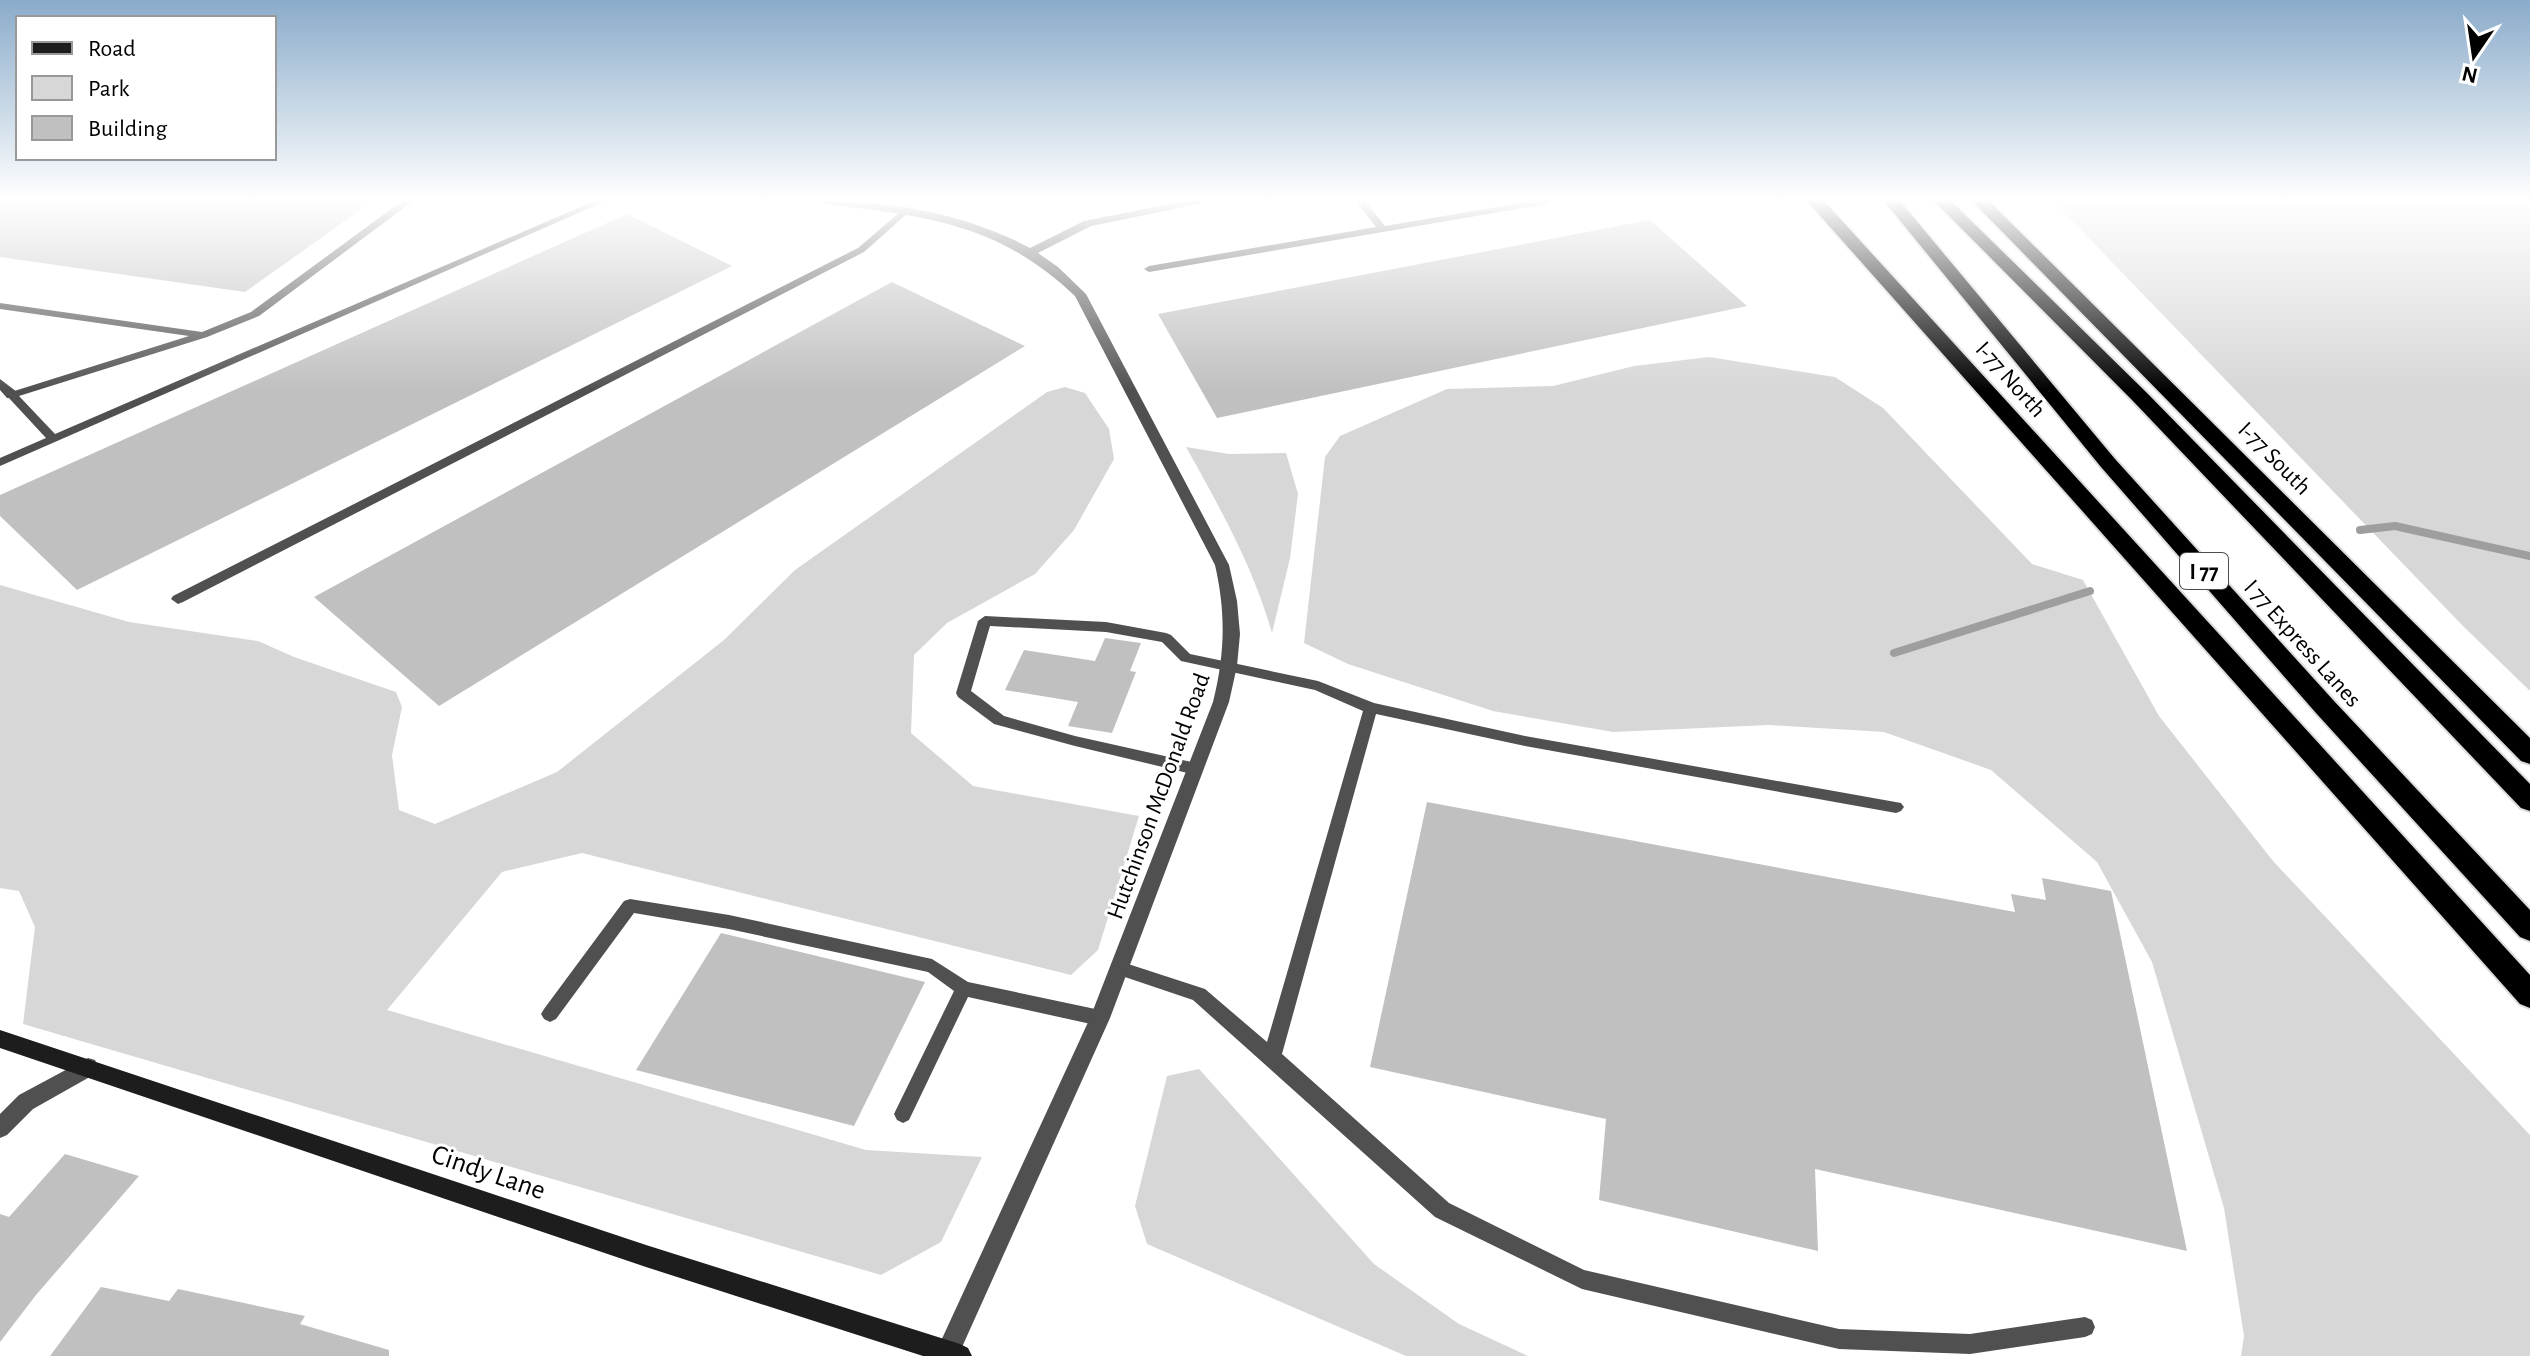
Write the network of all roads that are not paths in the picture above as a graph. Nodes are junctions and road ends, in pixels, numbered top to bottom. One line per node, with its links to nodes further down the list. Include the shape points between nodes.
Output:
1 (323, 264): 12 (lane, via 255,314)
2 (455, 264): 15 (lane)
3 (833, 264): 17 (lane)
4 (1048, 264): 18 (street, Hutchinson McDonald Road, via 1080,294 1222,565 1235,630)
5 (1176, 264): 10 (lane)
6 (1873, 264): 27 (highway, I-77 North / I 77)
7 (1944, 264): 24 (highway, I 77 Express Lanes / I 77, via 2108,463)
8 (2006, 264): 22 (highway)
9 (2043, 264): 20 (highway, I-77 South)
10 (1149, 269)
11 (0, 306): 12 (lane)
12 (203, 335): 14 (lane)
13 (0, 383): 14 (street)
14 (12, 395): 15 (lane)
15 (53, 439): 16 (lane)
16 (0, 462)
17 (178, 599)
18 (1231, 666): 19 (lane, via 1318,686); 21 (street, Hutchinson McDonald Road); 21 (lane, via 1186,658 1166,638 1106,627 985,621 975,647 963,693 999,720)
19 (1371, 708): 23 (lane); 31 (lane)
20 (2530, 754)
21 (1196, 769): 25 (street, Hutchinson McDonald Road)
22 (2530, 801)
23 (1896, 807)
24 (2530, 929)
25 (1119, 968): 29 (street, Hutchinson McDonald Road); 31 (lane, via 1199,994)
26 (964, 989): 28 (lane, via 932,966 630,906); 29 (lane); 33 (lane)
27 (2530, 995)
28 (550, 1014)
29 (1100, 1018): 36 (street, Hutchinson McDonald Road)
30 (0, 1039): 32 (main road, Cindy Lane)
31 (1272, 1057): 35 (lane, via 1442,1210 1582,1279 1839,1339 1970,1344)
32 (88, 1067): 34 (street, via 26,1102); 36 (main road, Cindy Lane)
33 (903, 1114)
34 (0, 1128)
35 (2085, 1327)
36 (952, 1355)

